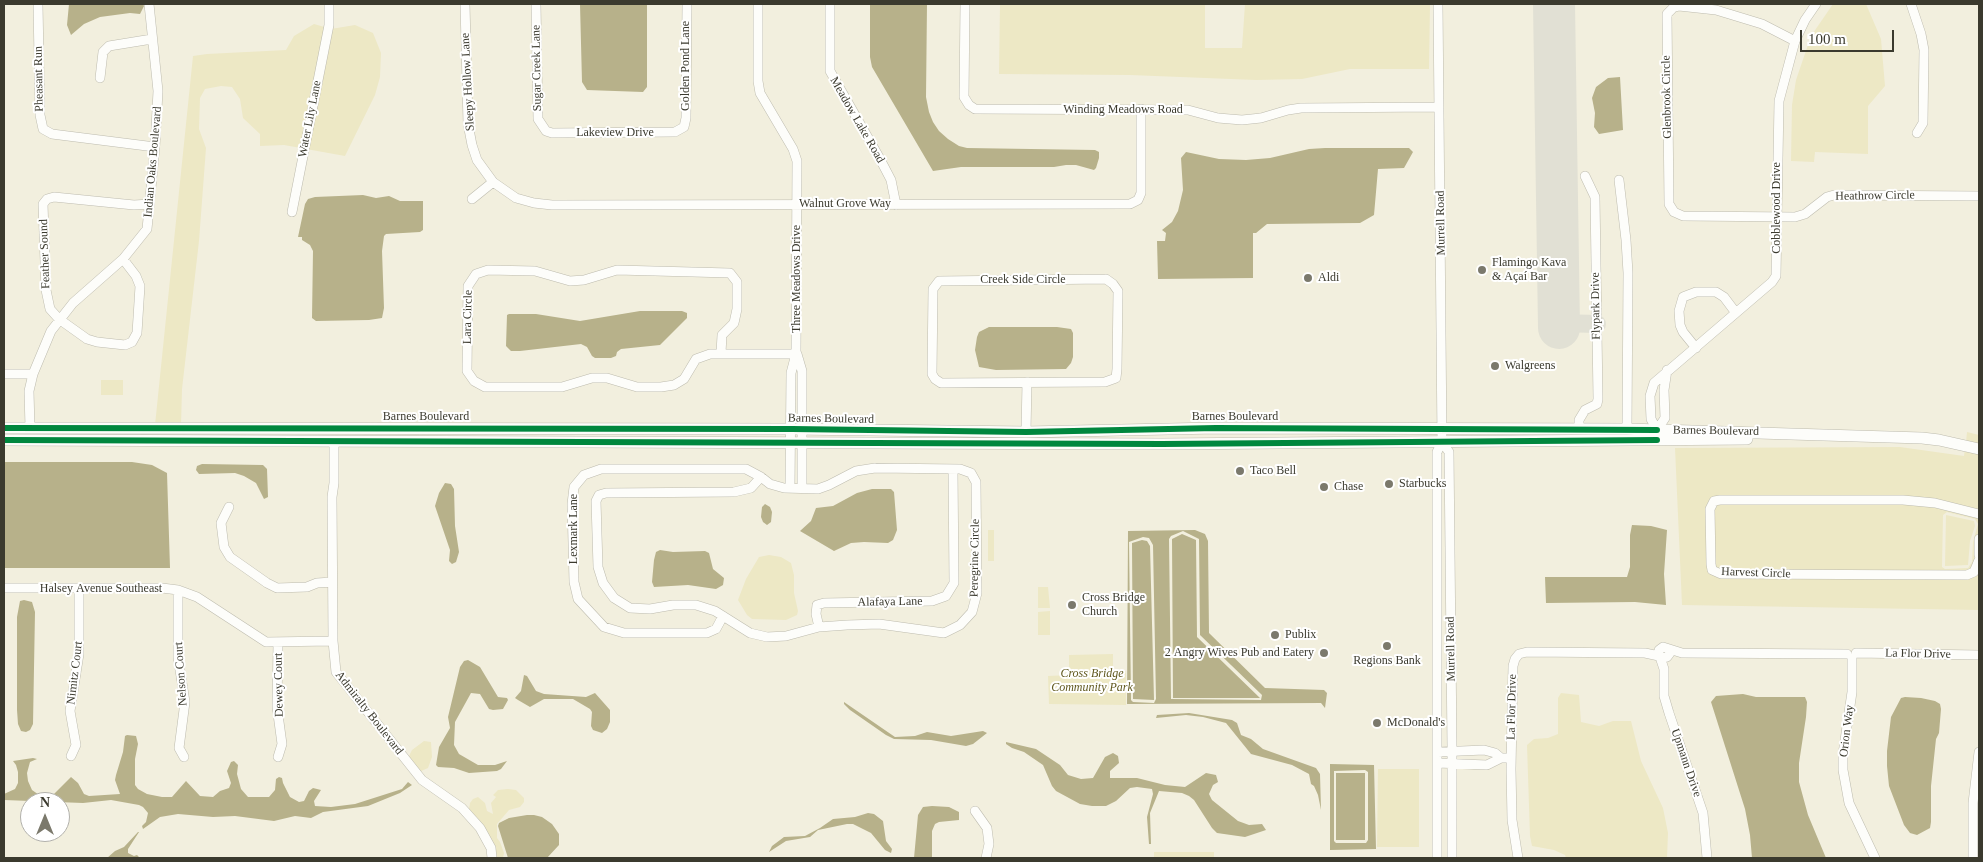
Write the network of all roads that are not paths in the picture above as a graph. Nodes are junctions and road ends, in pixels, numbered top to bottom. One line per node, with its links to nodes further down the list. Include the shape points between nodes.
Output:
1 (38, 4): 21 (street, Pheasant Run, via 43,129 52,134)
2 (149, 4): 13 (street, Indian Oaks Boulevard)
3 (329, 4): 31 (street, Water Lily Lane, via 329,25)
4 (465, 4): 22 (street, Sleepy Hollow Lane, via 468,124)
5 (536, 4): 19 (street, Sugar Creek Lane, via 538,119)
6 (687, 4): 18 (street, Golden Pond Lane)
7 (758, 4): 29 (street, Three Meadows Drive, via 760,93 793,149 797,161)
8 (830, 4): 30 (street, Meadow Lake Road, via 830,71 891,180)
9 (965, 4): 17 (street, Winding Meadows Road, via 964,97 975,109)
10 (1438, 4): 16 (street, Murrell Road)
11 (1816, 4): 14 (street, Cobblewood Drive)
12 (1911, 4): 20 (street, via 1924,50 1923,124)
13 (152, 39): 15 (street, via 109,46 103,52); 21 (street, Indian Oaks Boulevard, via 158,91)
14 (1795, 41): 32 (street, Cobblewood Drive, via 1779,101); 32 (street, Glenbrook Circle, via 1762,24 1716,10 1679,6 1667,14 1671,209 1683,216)
15 (100, 78)
16 (1439, 107): 17 (street, Winding Meadows Road, via 1301,108 1242,120 1188,110); 49 (street, Murrell Road)
17 (1140, 109): 30 (street, Walnut Grove Way, via 1141,193 1138,200 1130,204)
18 (684, 128): 19 (street, Lakeview Drive, via 675,132)
19 (546, 131)
20 (1917, 133)
21 (155, 147): 28 (street, Indian Oaks Boulevard)
22 (477, 160): 25 (street, Walnut Grove Way)
23 (1585, 176): 50 (street, Flypark Drive, via 1595,197 1598,399 1597,404 1585,410 1579,420)
24 (1619, 180): 51 (street, via 1628,273)
25 (493, 182): 27 (street); 29 (street, Walnut Grove Way, via 516,198 552,205)
26 (1979, 196): 32 (street, Heathrow Circle, via 1834,195 1800,216)
27 (472, 199)
28 (150, 204): 33 (street, Indian Oaks Boulevard, via 147,229); 35 (street, Feather Sound, via 54,197 43,204 46,290 50,309)
29 (798, 204): 30 (street, Walnut Grove Way); 38 (street, Three Meadows Drive)
30 (896, 205)
31 (292, 212)
32 (1777, 217): 34 (street, Cobblewood Drive, via 1776,276)
33 (123, 259): 35 (street, Indian Oaks Boulevard); 35 (street, via 140,286 136,333 132,342 125,345 87,339)
34 (1736, 313): 36 (street, Cobblewood Drive); 36 (street, via 1716,292 1696,292 1683,297 1680,325)
35 (59, 319): 41 (street, Indian Oaks Boulevard)
36 (1696, 348): 39 (street, Cobblewood Drive)
37 (721, 353): 37 (street, Lara Circle, via 696,360 684,379 674,386 637,386 607,378 592,378 562,386 485,387 474,381 467,371 468,286 476,274 488,270 534,271 570,280 584,280 618,270 730,273 737,282 737,309 734,322 722,335); 38 (street, Lara Circle)
38 (796, 354): 52 (street, Three Meadows Drive, via 802,371)
39 (1667, 370): 54 (street, via 1665,418); 54 (street, Cobblewood Drive, via 1654,383 1650,396 1651,419)
40 (4, 374): 41 (street)
41 (33, 374): 44 (street, Indian Oaks Boulevard)
42 (1027, 382): 42 (street, Creek Side Circle, via 941,383 935,379 932,374 933,289 939,282 1106,279 1113,284 1118,291 1116,378 1105,382); 53 (street)
43 (4, 428): 44 (main road, Barnes Boulevard)
44 (30, 428): 45 (main road, Barnes Boulevard)
45 (325, 428): 47 (main road, Barnes Boulevard); 56 (main road, via 319,434 280,435)
46 (1284, 428): 48 (main road, Barnes Boulevard); 53 (main road, Barnes Boulevard); 63 (main road, via 1262,439 1213,439)
47 (458, 429): 52 (main road, Barnes Boulevard); 57 (main road, via 448,433 351,433)
48 (1394, 429): 49 (main road, Barnes Boulevard); 61 (main road, via 1382,433 1299,434)
49 (1442, 429): 50 (main road, Barnes Boulevard); 59 (street, Murrell Road)
50 (1579, 429): 51 (main road, Barnes Boulevard)
51 (1627, 429): 54 (main road, Barnes Boulevard)
52 (796, 430): 53 (main road, Barnes Boulevard); 58 (street, Three Meadows Drive)
53 (1022, 435): 60 (main road); 62 (main road)
54 (1657, 435): 59 (main road, Barnes Boulevard); 64 (main road, Barnes Boulevard, via 1804,433 1936,440)
55 (4, 440): 56 (main road, Barnes Boulevard)
56 (266, 440): 57 (main road, Barnes Boulevard)
57 (334, 440): 58 (main road, Barnes Boulevard); 74 (street, Admiralty Boulevard)
58 (796, 442): 60 (main road, Barnes Boulevard); 67 (street); 68 (street)
59 (1442, 442): 61 (main road, Barnes Boulevard); 85 (street, Murrell Road, via 1448,452); 86 (street, Murrell Road, via 1437,452)
60 (928, 443): 62 (main road, Barnes Boulevard)
61 (1278, 443): 63 (main road, Barnes Boulevard)
62 (1005, 444): 63 (main road, Barnes Boulevard)
63 (1197, 444)
64 (1979, 450)
65 (953, 469): 68 (street, Peregrine Circle, via 875,468 856,471 829,485); 79 (street, Alafaya Lane, via 954,583 946,596 932,602 824,603 817,605); 79 (street, Peregrine Circle, via 971,473 976,482 977,593 972,612 960,625 944,633 879,624)
66 (762, 477): 67 (street, Peregrine Circle, via 770,484); 78 (street, Peregrine Circle, via 751,488 734,492 606,493 599,495 596,501 598,567 603,583 614,598 630,608 696,605); 78 (street, Lexmark Lane, via 746,469 601,469 584,475 574,487 574,582 578,600 604,628 624,633 707,633 716,629)
67 (790, 488): 68 (street, Peregrine Circle)
68 (802, 488)
69 (229, 507): 74 (street, via 221,523 224,546 230,557 277,588)
70 (1979, 514): 73 (street, Harvest Circle, via 1935,503 1903,500 1720,500 1714,501 1710,509 1711,564 1717,573 1967,575 1974,572)
71 (1979, 539): 72 (street)
72 (1979, 555)
73 (1979, 560)
74 (332, 582): 80 (street, Admiralty Boulevard)
75 (4, 588): 76 (street, Halsey Avenue Southeast)
76 (79, 589): 77 (street, Halsey Avenue Southeast); 88 (street, Nimitz Court, via 79,654 70,711 76,745)
77 (178, 590): 81 (street, Halsey Avenue Southeast, via 197,597 266,642); 89 (street, Nelson Court, via 178,657 185,702 179,748)
78 (723, 616): 79 (street, Peregrine Circle, via 750,633 768,637 786,636)
79 (819, 626)
80 (333, 641): 81 (street, Halsey Avenue Southeast); 95 (street, Admiralty Boulevard, via 334,667 338,676 422,780 462,808 480,828 491,848)
81 (278, 643): 90 (street, Dewey Court, via 277,707 282,744)
82 (1664, 654): 83 (street, La Flor Drive); 91 (street, La Flor Drive, via 1519,654 1513,666); 100 (street, Upmann Drive, via 1664,696 1703,813)
83 (1852, 655): 84 (street, La Flor Drive); 101 (street, Orion Way, via 1852,692 1843,770 1849,803)
84 (1979, 655)
85 (1452, 751): 86 (street); 91 (street, via 1484,750); 93 (street, Murrell Road)
86 (1438, 752): 92 (street, Murrell Road)
87 (1979, 752): 102 (street, via 1972,804)
88 (71, 756)
89 (184, 757)
90 (278, 757)
91 (1506, 758): 93 (street, via 1487,765); 99 (street, La Flor Drive)
92 (1438, 763): 93 (street); 97 (street, Murrell Road)
93 (1452, 764): 98 (street, Murrell Road)
94 (975, 811): 96 (street, via 987,828)
95 (492, 858)
96 (986, 858)
97 (1438, 858)
98 (1452, 858)
99 (1518, 858)
100 (1706, 858)
101 (1875, 858)
102 (1974, 858)

